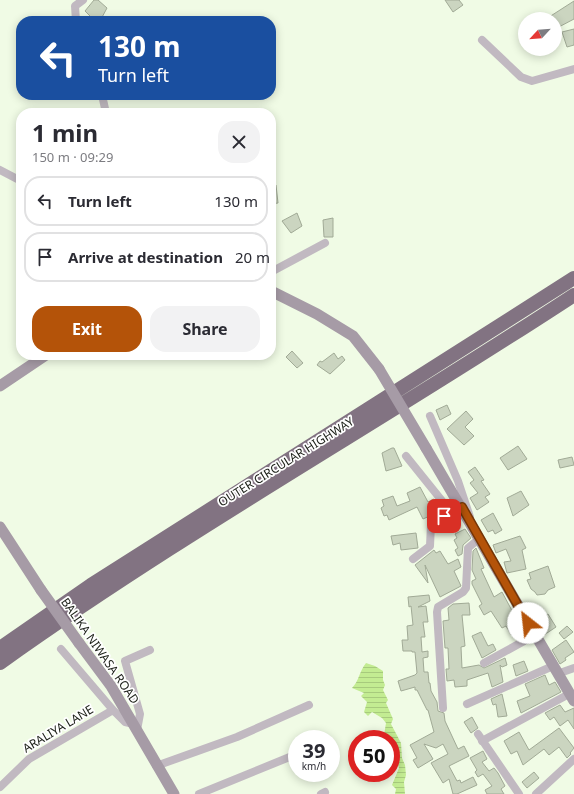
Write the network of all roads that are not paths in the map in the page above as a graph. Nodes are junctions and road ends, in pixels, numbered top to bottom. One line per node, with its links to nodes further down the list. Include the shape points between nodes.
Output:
1 (83, 0): 2 (street, via 75,6)
2 (76, 16)
3 (482, 40): 4 (street, via 521,77 532,81)
4 (574, 69)
5 (0, 170): 6 (street)
6 (16, 178)
7 (325, 243): 8 (street)
8 (276, 269)
9 (574, 278): 23 (highway, OUTER CIRCULAR HIGHWAY, via 91,585)
10 (276, 294): 16 (main road, bridge, via 353,336 379,369)
11 (574, 295): 26 (highway, OUTER CIRCULAR HIGHWAY, via 491,350 316,456 54,624)
12 (39, 360): 13 (main road)
13 (0, 386)
14 (430, 416): 18 (street, via 458,481)
15 (406, 456): 17 (street)
16 (462, 507): 17 (street); 18 (main road)
17 (451, 512): 21 (street, via 431,524 430,546)
18 (473, 526): 20 (main road)
19 (0, 527): 35 (main road, BALIKA NIWASA ROAD, bridge, via 41,590 111,686)
20 (480, 538): 22 (main road); 33 (street, via 468,550 466,588 438,607)
21 (414, 559)
22 (535, 635): 27 (street); 29 (main road)
23 (0, 648)
24 (61, 649): 34 (street)
25 (150, 650): 35 (street, via 125,661 140,714)
26 (0, 663)
27 (484, 663)
28 (574, 668): 29 (street)
29 (555, 670): 30 (main road); 31 (street)
30 (572, 698): 42 (street, via 480,737)
31 (467, 704)
32 (309, 706): 38 (street, via 237,737)
33 (443, 708)
34 (113, 710): 35 (street, via 125,722); 39 (street, ARALIYA LANE, via 29,759)
35 (136, 727): 38 (main road, BALIKA NIWASA ROAD)
36 (288, 758): 41 (street)
37 (574, 759): 43 (street)
38 (156, 766): 40 (main road, BALIKA NIWASA ROAD)
39 (0, 787)
40 (171, 793)
41 (199, 794)
42 (519, 794)
43 (536, 794)

